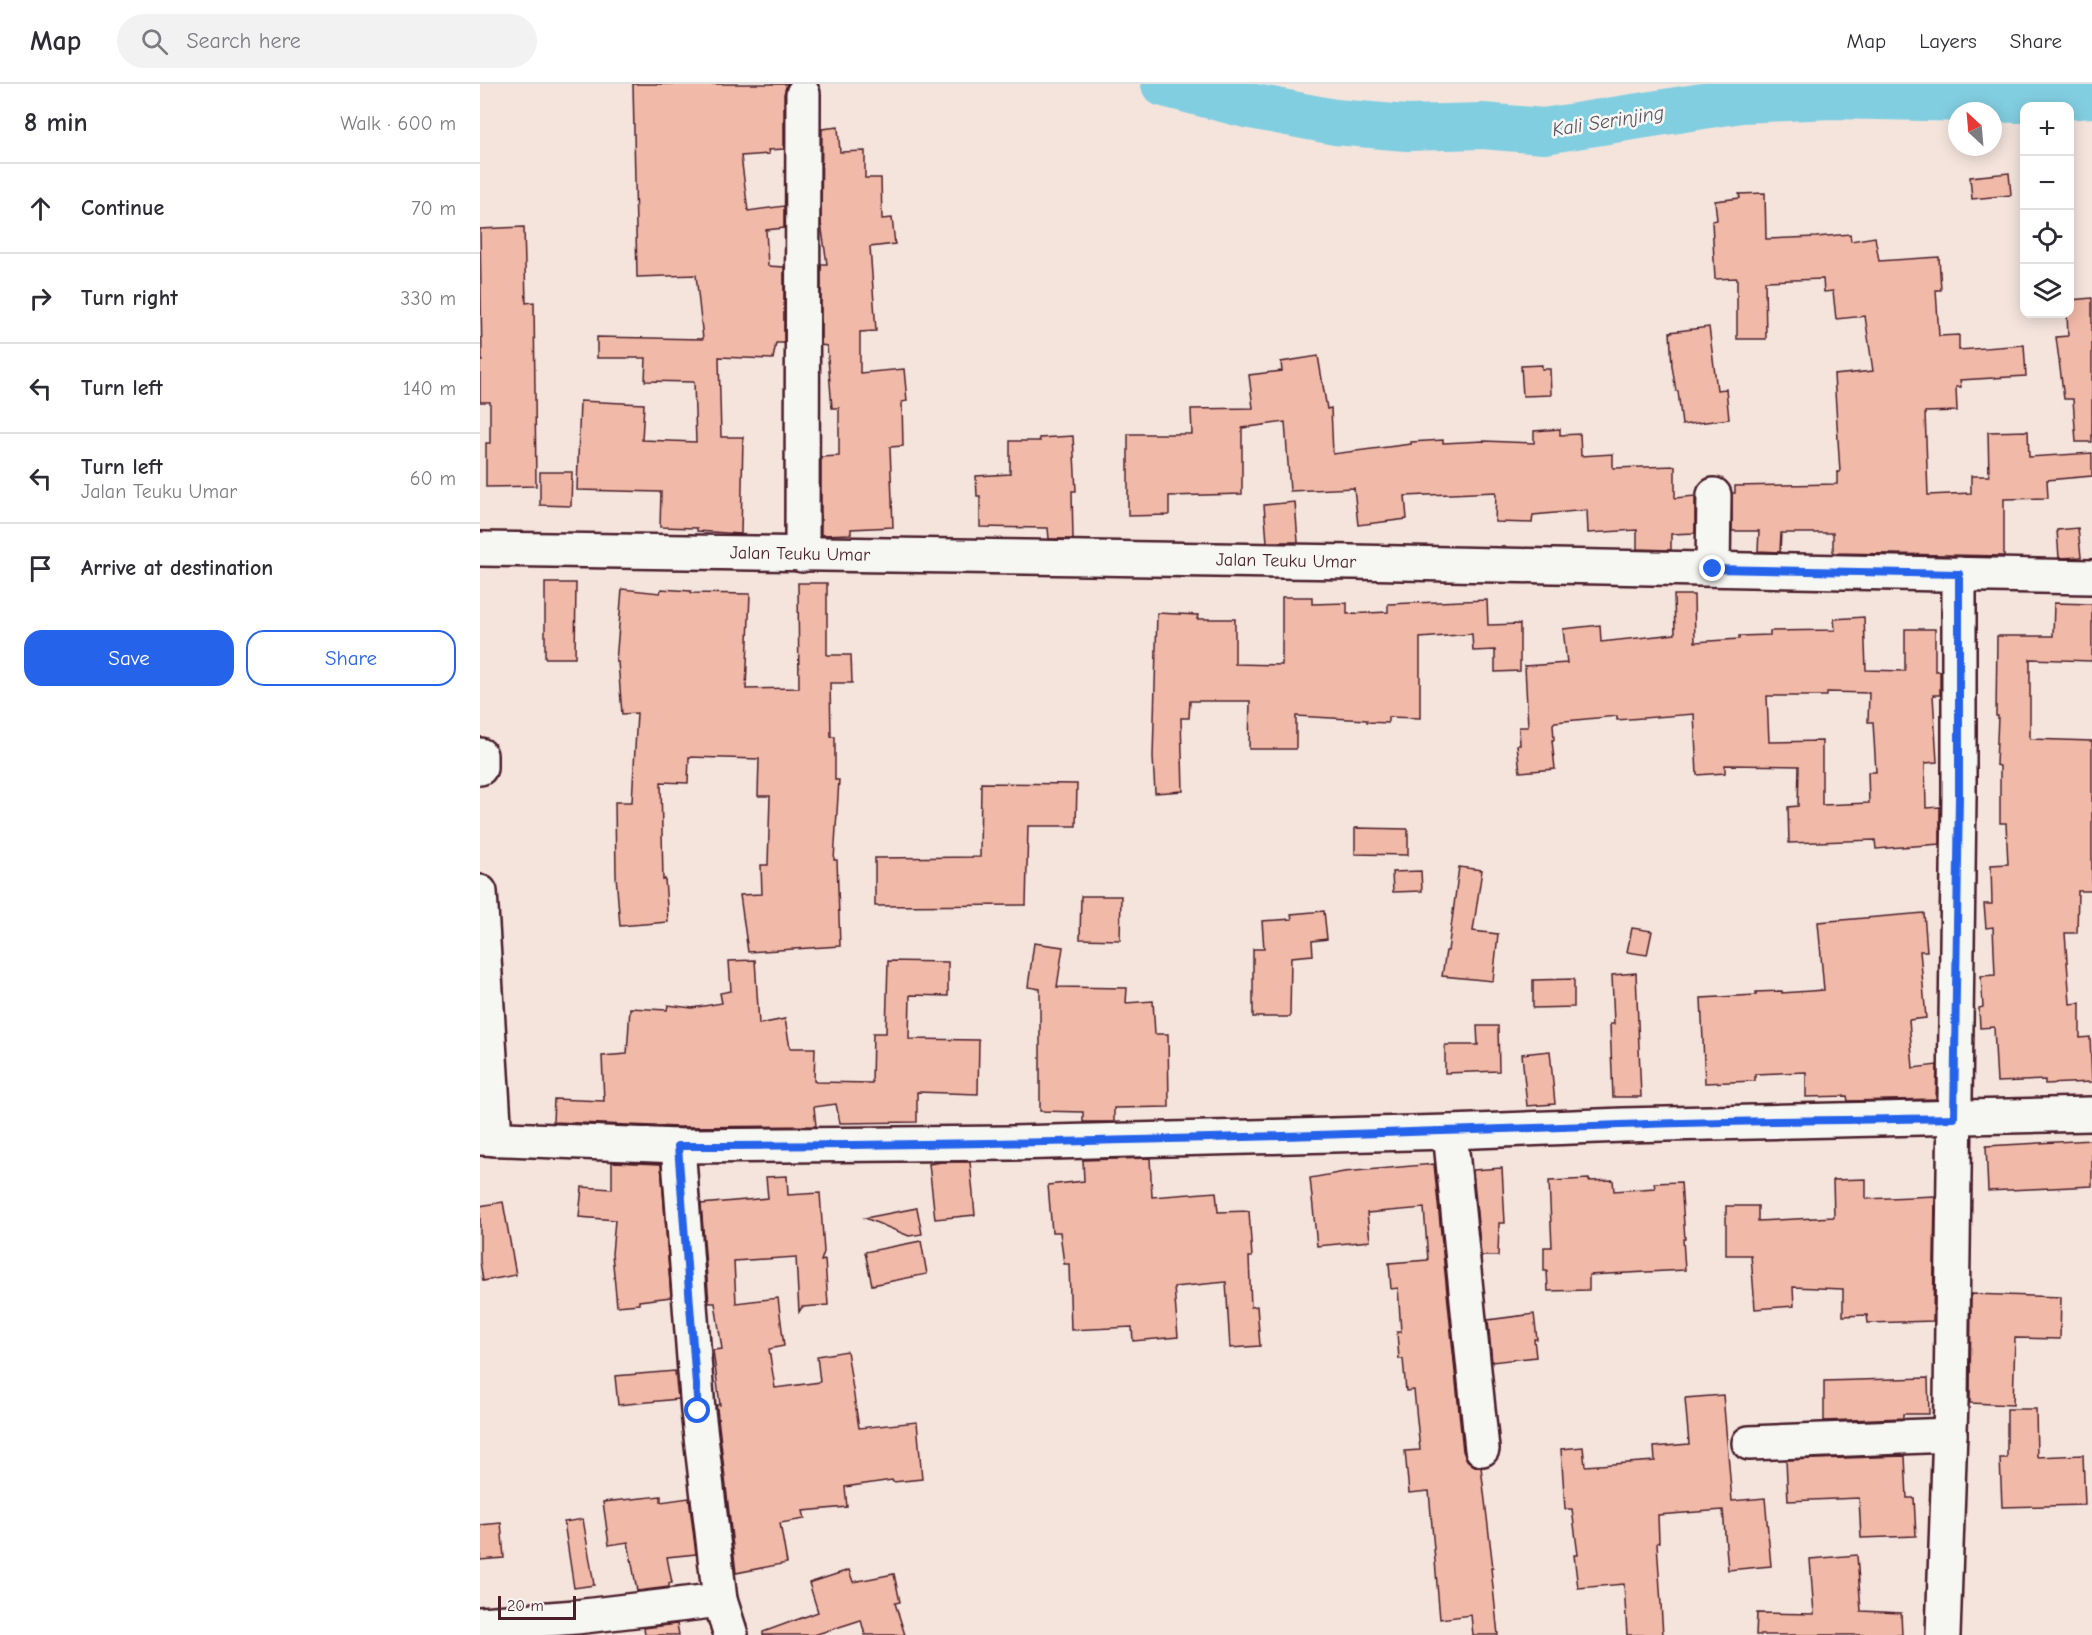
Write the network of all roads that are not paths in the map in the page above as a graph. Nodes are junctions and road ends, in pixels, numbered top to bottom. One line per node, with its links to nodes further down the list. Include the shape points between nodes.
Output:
1 (803, 94): 4 (street)
2 (1714, 495): 5 (street)
3 (480, 549): 4 (street, Jalan Teuku Umar)
4 (802, 555): 5 (street, Jalan Teuku Umar)
5 (1713, 569): 6 (street, Jalan Teuku Umar)
6 (1959, 574): 7 (street, Jalan Teuku Umar); 12 (street)
7 (2092, 577)
8 (480, 755): 9 (street)
9 (480, 768)
10 (480, 892): 14 (street)
11 (2092, 1114): 12 (street)
12 (1954, 1118): 13 (street); 16 (street)
13 (1450, 1132): 15 (street, via 1012,1143); 18 (street)
14 (488, 1138): 15 (street)
15 (678, 1146): 19 (street, via 698,1411)
16 (1950, 1435): 17 (street); 22 (street)
17 (1749, 1443)
18 (1482, 1449)
19 (720, 1600): 20 (street); 21 (street)
20 (480, 1624)
21 (730, 1635)
22 (1943, 1635)

